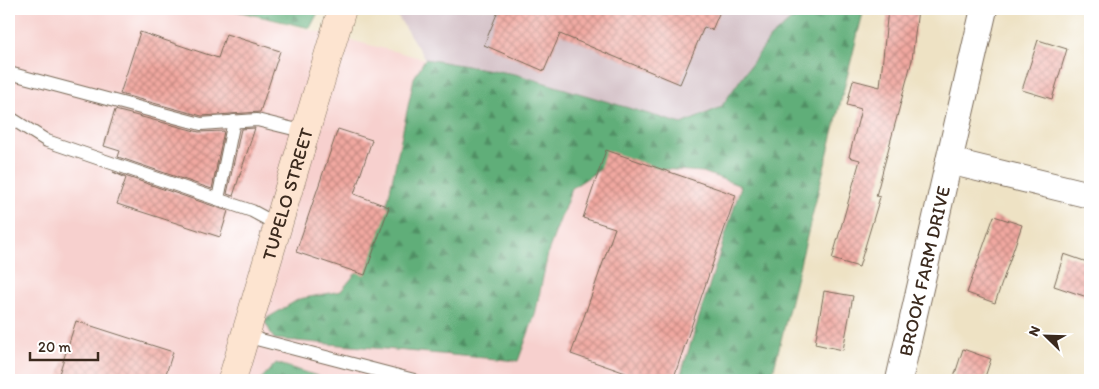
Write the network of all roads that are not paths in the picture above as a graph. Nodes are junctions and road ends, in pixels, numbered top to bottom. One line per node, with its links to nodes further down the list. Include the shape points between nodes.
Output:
1 (342, 9): 6 (main road, TUPELO STREET)
2 (984, 9): 7 (street, BROOK FARM DRIVE)
3 (9, 73): 5 (lane, via 201,124)
4 (9, 117): 9 (lane, via 47,141)
5 (234, 121): 6 (lane, via 257,120); 9 (lane)
6 (306, 132): 10 (main road, TUPELO STREET)
7 (949, 161): 8 (street, BROOK FARM DRIVE); 14 (street, BROOK FARM DRIVE)
8 (1090, 195)
9 (218, 199): 10 (lane, via 252,211)
10 (278, 225): 11 (main road, TUPELO STREET)
11 (245, 336): 12 (main road, TUPELO STREET); 13 (lane)
12 (232, 380)
13 (414, 380)
14 (898, 380)

